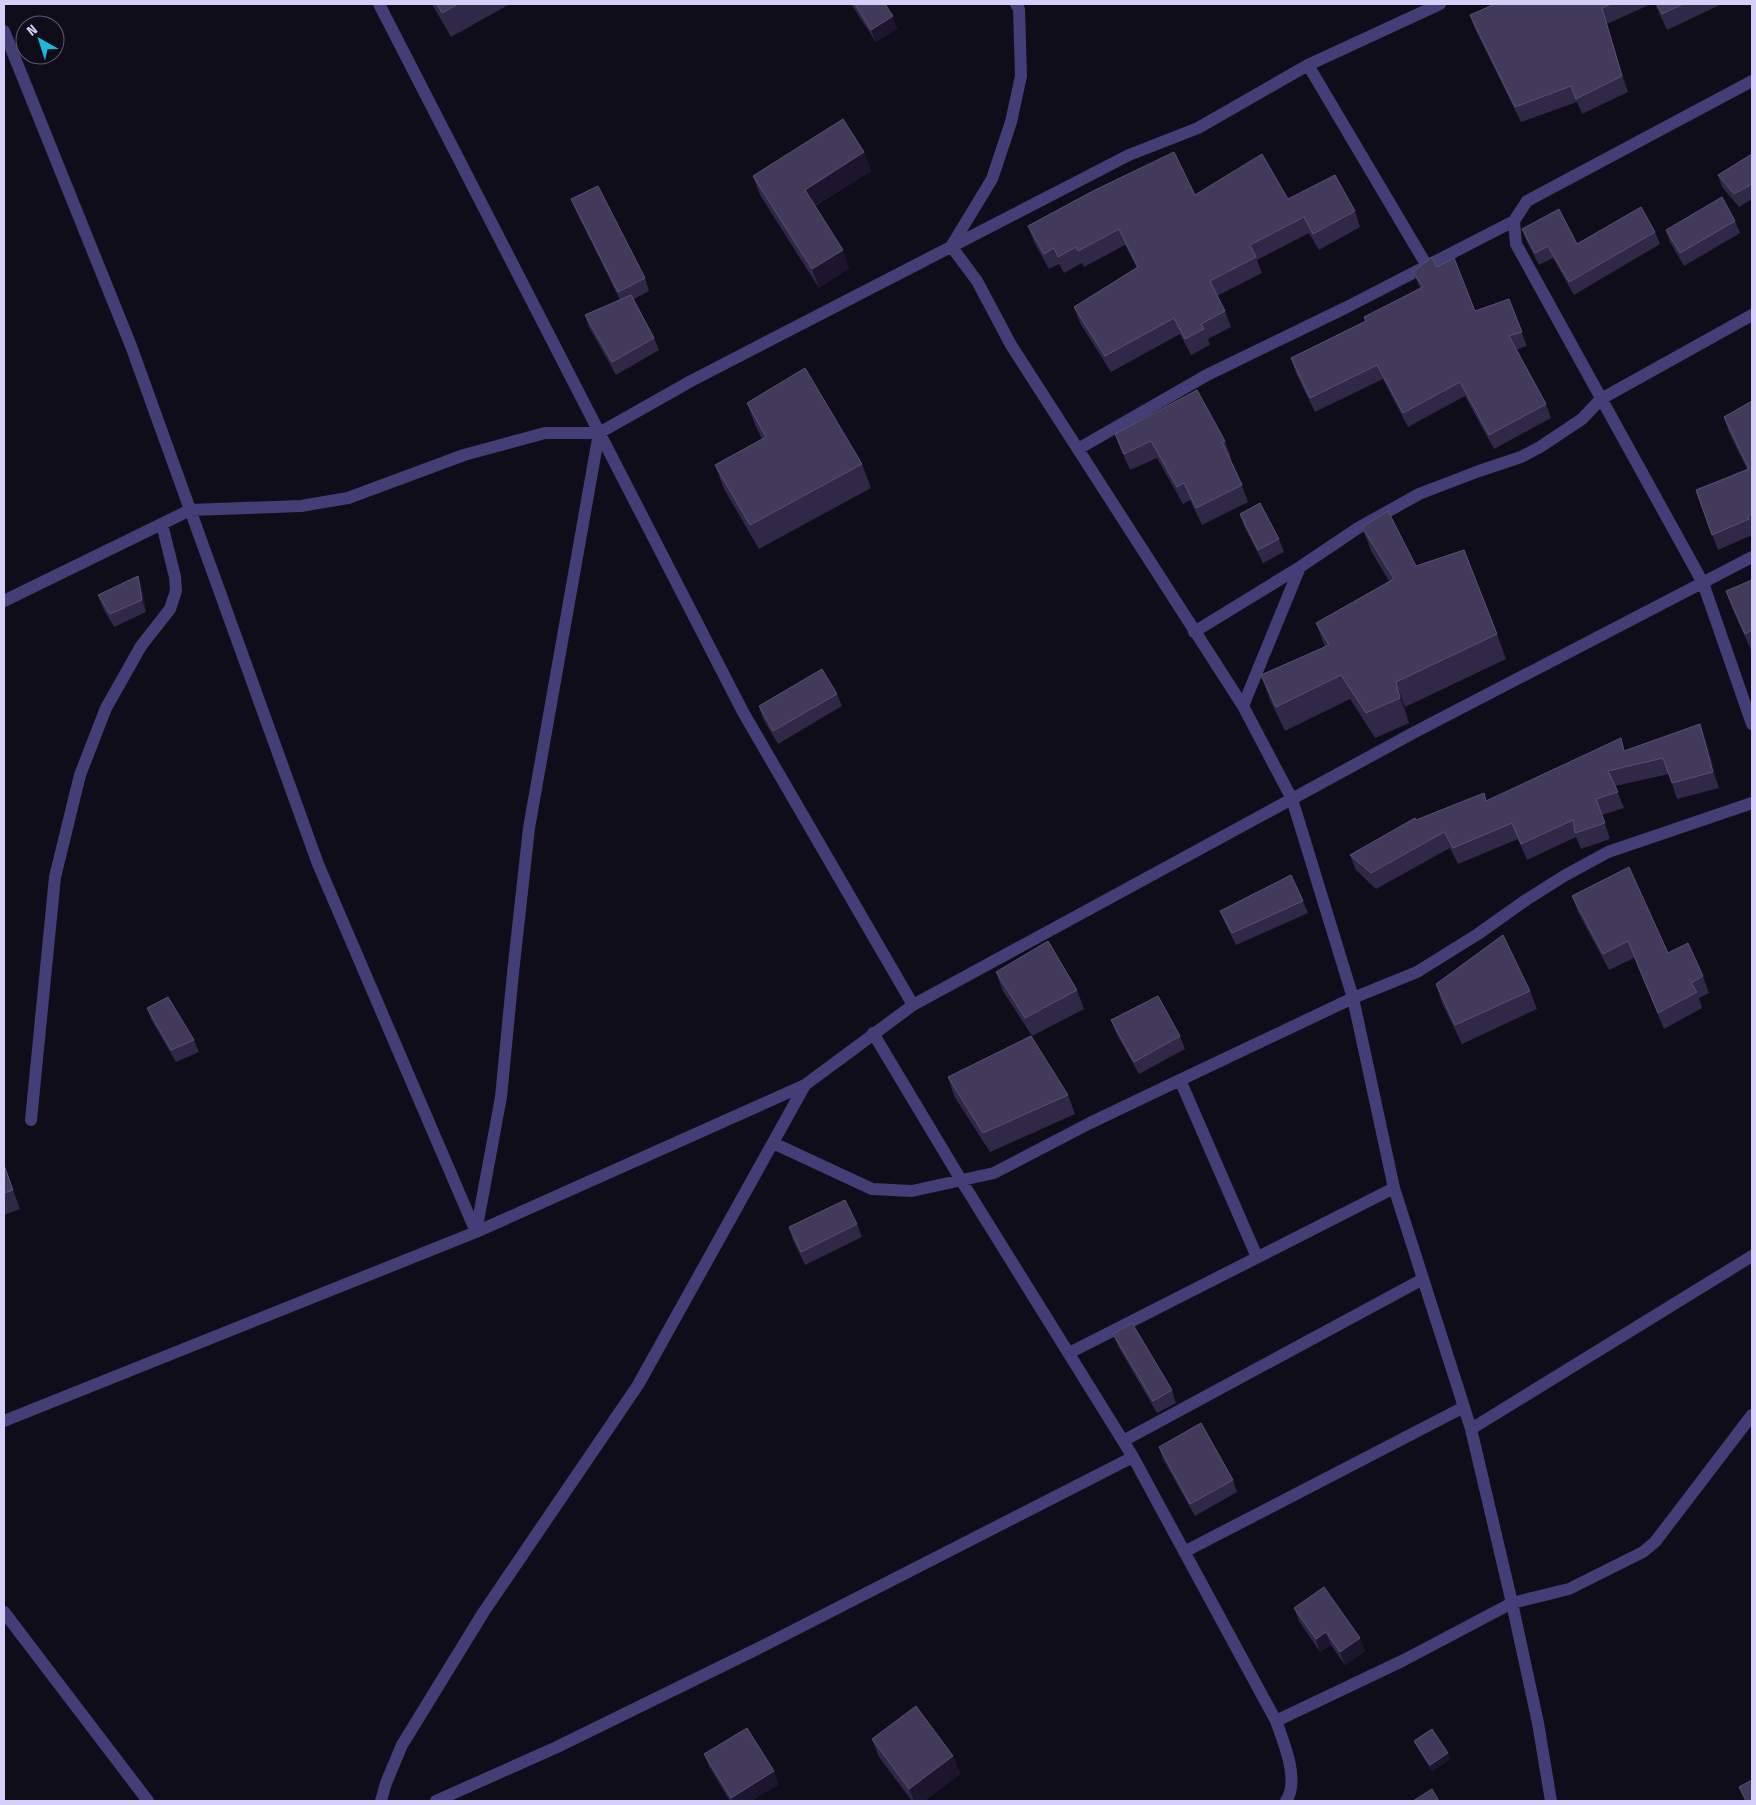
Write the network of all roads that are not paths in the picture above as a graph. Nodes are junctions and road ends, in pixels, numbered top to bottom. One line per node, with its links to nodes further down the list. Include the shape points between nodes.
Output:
1 (379, 4): 12 (street)
2 (1016, 4): 8 (street, via 1019,9 1021,76 1011,122 992,179)
3 (1440, 4): 5 (street)
4 (4, 31): 14 (street, via 131,346)
5 (1308, 65): 8 (street, via 1198,128 1129,155); 9 (street)
6 (1752, 80): 7 (street, via 1527,201)
7 (1514, 221): 9 (street); 11 (street, via 1516,244)
8 (951, 246): 12 (street, via 691,380); 13 (street, via 977,281 1011,345)
9 (1427, 266): 13 (street, via 1207,375)
10 (1752, 315): 11 (street)
11 (1601, 399): 17 (street, via 1582,419 1540,447 1420,494 1358,528); 18 (street)
12 (599, 433): 14 (street, via 545,434 464,455 348,498 301,506); 26 (street, via 743,712); 34 (street, via 529,828 502,1097)
13 (1078, 449): 20 (street)
14 (190, 510): 15 (street); 34 (street, via 318,864)
15 (162, 524): 19 (street); 30 (street, via 176,591 170,609 141,646 106,708 80,775 55,877)
16 (1752, 557): 18 (street)
17 (1300, 567): 20 (street); 21 (street)
18 (1703, 583): 22 (street); 23 (street)
19 (4, 600)
20 (1194, 632): 21 (street)
21 (1243, 706): 23 (street)
22 (1752, 724)
23 (1292, 799): 25 (street); 26 (street)
24 (1752, 803): 25 (street, via 1608,852 1564,876 1417,972)
25 (1354, 998): 28 (street); 33 (street)
26 (912, 1005): 27 (street)
27 (873, 1033): 29 (street); 32 (street)
28 (1180, 1080): 32 (street, via 994,1173); 36 (street)
29 (805, 1085): 31 (street); 34 (street)
30 (30, 1120)
31 (772, 1143): 32 (street, via 872,1189 912,1190); 50 (street, via 638,1386 483,1613 402,1745)
32 (961, 1180): 38 (street)
33 (1394, 1188): 36 (street); 37 (street)
34 (476, 1232): 41 (street)
35 (1752, 1256): 42 (street)
36 (1258, 1257): 38 (street)
37 (1423, 1279): 39 (street); 43 (street)
38 (1068, 1353): 43 (street)
39 (1464, 1407): 42 (street); 45 (street)
40 (1752, 1415): 46 (street, via 1655,1542 1643,1552 1569,1589)
41 (4, 1422)
42 (1471, 1429): 46 (street)
43 (1123, 1441): 44 (street)
44 (1133, 1457): 45 (street); 51 (street, via 742,1656 557,1747)
45 (1184, 1552): 48 (street)
46 (1512, 1603): 48 (street, via 1404,1660); 53 (street, via 1538,1722)
47 (4, 1612): 49 (street)
48 (1276, 1721): 52 (street, via 1287,1752 1292,1783)
49 (148, 1801)
50 (381, 1801)
51 (436, 1801)
52 (1286, 1801)
53 (1551, 1801)

